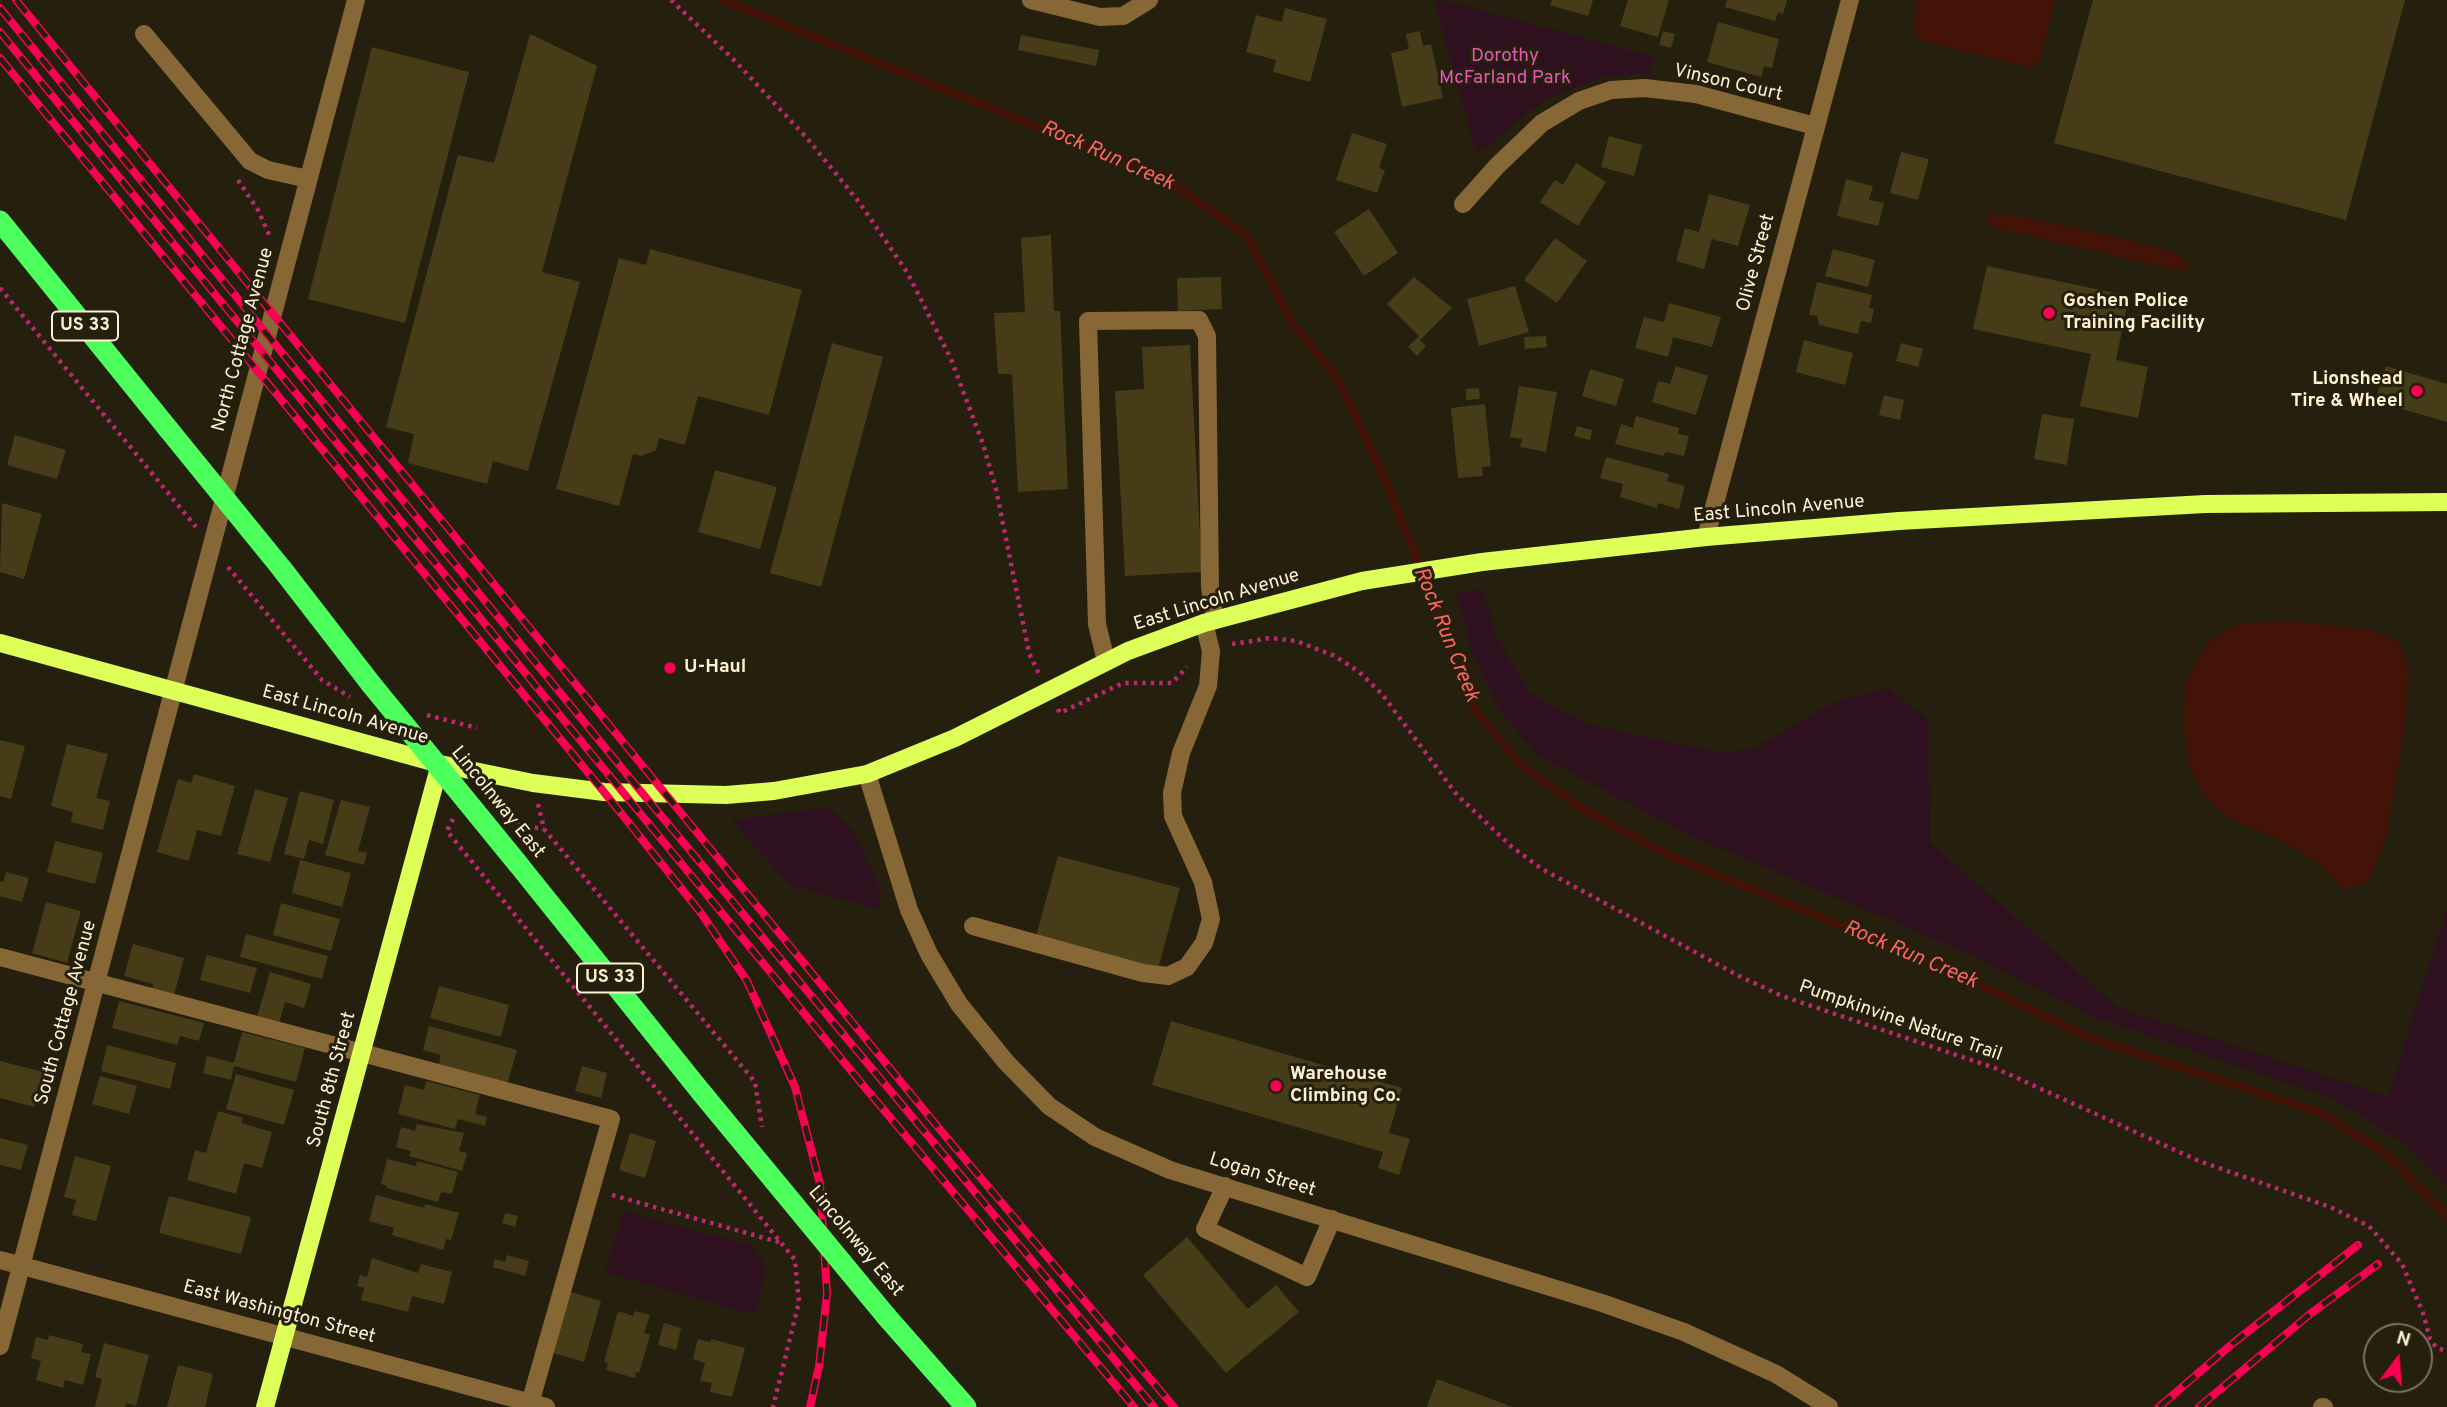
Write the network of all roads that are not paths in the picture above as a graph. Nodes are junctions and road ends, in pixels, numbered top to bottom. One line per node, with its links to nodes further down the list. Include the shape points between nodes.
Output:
1 (356, 0): 7 (street, North Cottage Avenue)
2 (1031, 0): 4 (street, via 1100,17 1123,16)
3 (1850, 0): 6 (street, Olive Street)
4 (1145, 4)
5 (144, 34): 7 (street, via 250,161)
6 (1815, 126): 8 (street, Vinson Court, via 1696,94 1645,88 1611,90 1579,101 1542,123); 11 (street, Olive Street)
7 (308, 179): 15 (street, North Cottage Avenue)
8 (1463, 204)
9 (0, 221): 30 (highway, Lincolnway East / US 33, bridge, via 701,1092)
10 (2447, 502): 11 (main road, East Lincoln Avenue, via 2098,508)
11 (1706, 537): 12 (main road, East Lincoln Avenue, via 1482,562 1363,581)
12 (1210, 622): 14 (main road, East Lincoln Avenue); 14 (street, via 1207,336 1199,320 1088,321 1097,624); 18 (street, via 1208,686 1181,753 1172,793 1173,817 1203,882 1211,919 1204,943 1187,967 1168,976 1143,973)
13 (0, 643): 15 (main road, East Lincoln Avenue)
14 (1106, 662): 17 (main road, East Lincoln Avenue, via 955,738)
15 (175, 690): 16 (main road, East Lincoln Avenue); 20 (street, South Cottage Avenue)
16 (440, 764): 17 (main road, East Lincoln Avenue, via 533,783 624,794 726,795); 21 (main road, South 8th Street)
17 (867, 774): 22 (street, Logan Street, via 909,910 929,954 959,1004 1006,1062 1049,1106 1095,1138 1170,1171)
18 (973, 926)
19 (0, 957): 20 (street)
20 (97, 983): 21 (street); 25 (street, South Cottage Avenue)
21 (362, 1054): 26 (main road, South 8th Street); 28 (street, via 611,1119)
22 (1225, 1186): 23 (street, Logan Street); 23 (street, via 1205,1229 1307,1277)
23 (1332, 1219): 31 (street, Logan Street, via 1684,1332 1776,1374)
24 (0, 1260): 25 (street, East Washington Street)
25 (22, 1266): 26 (street, East Washington Street); 27 (street, South Cottage Avenue)
26 (284, 1335): 28 (street, East Washington Street); 29 (main road, South 8th Street)
27 (0, 1346)
28 (535, 1406)
29 (265, 1407)
30 (966, 1407)
31 (1829, 1407)

